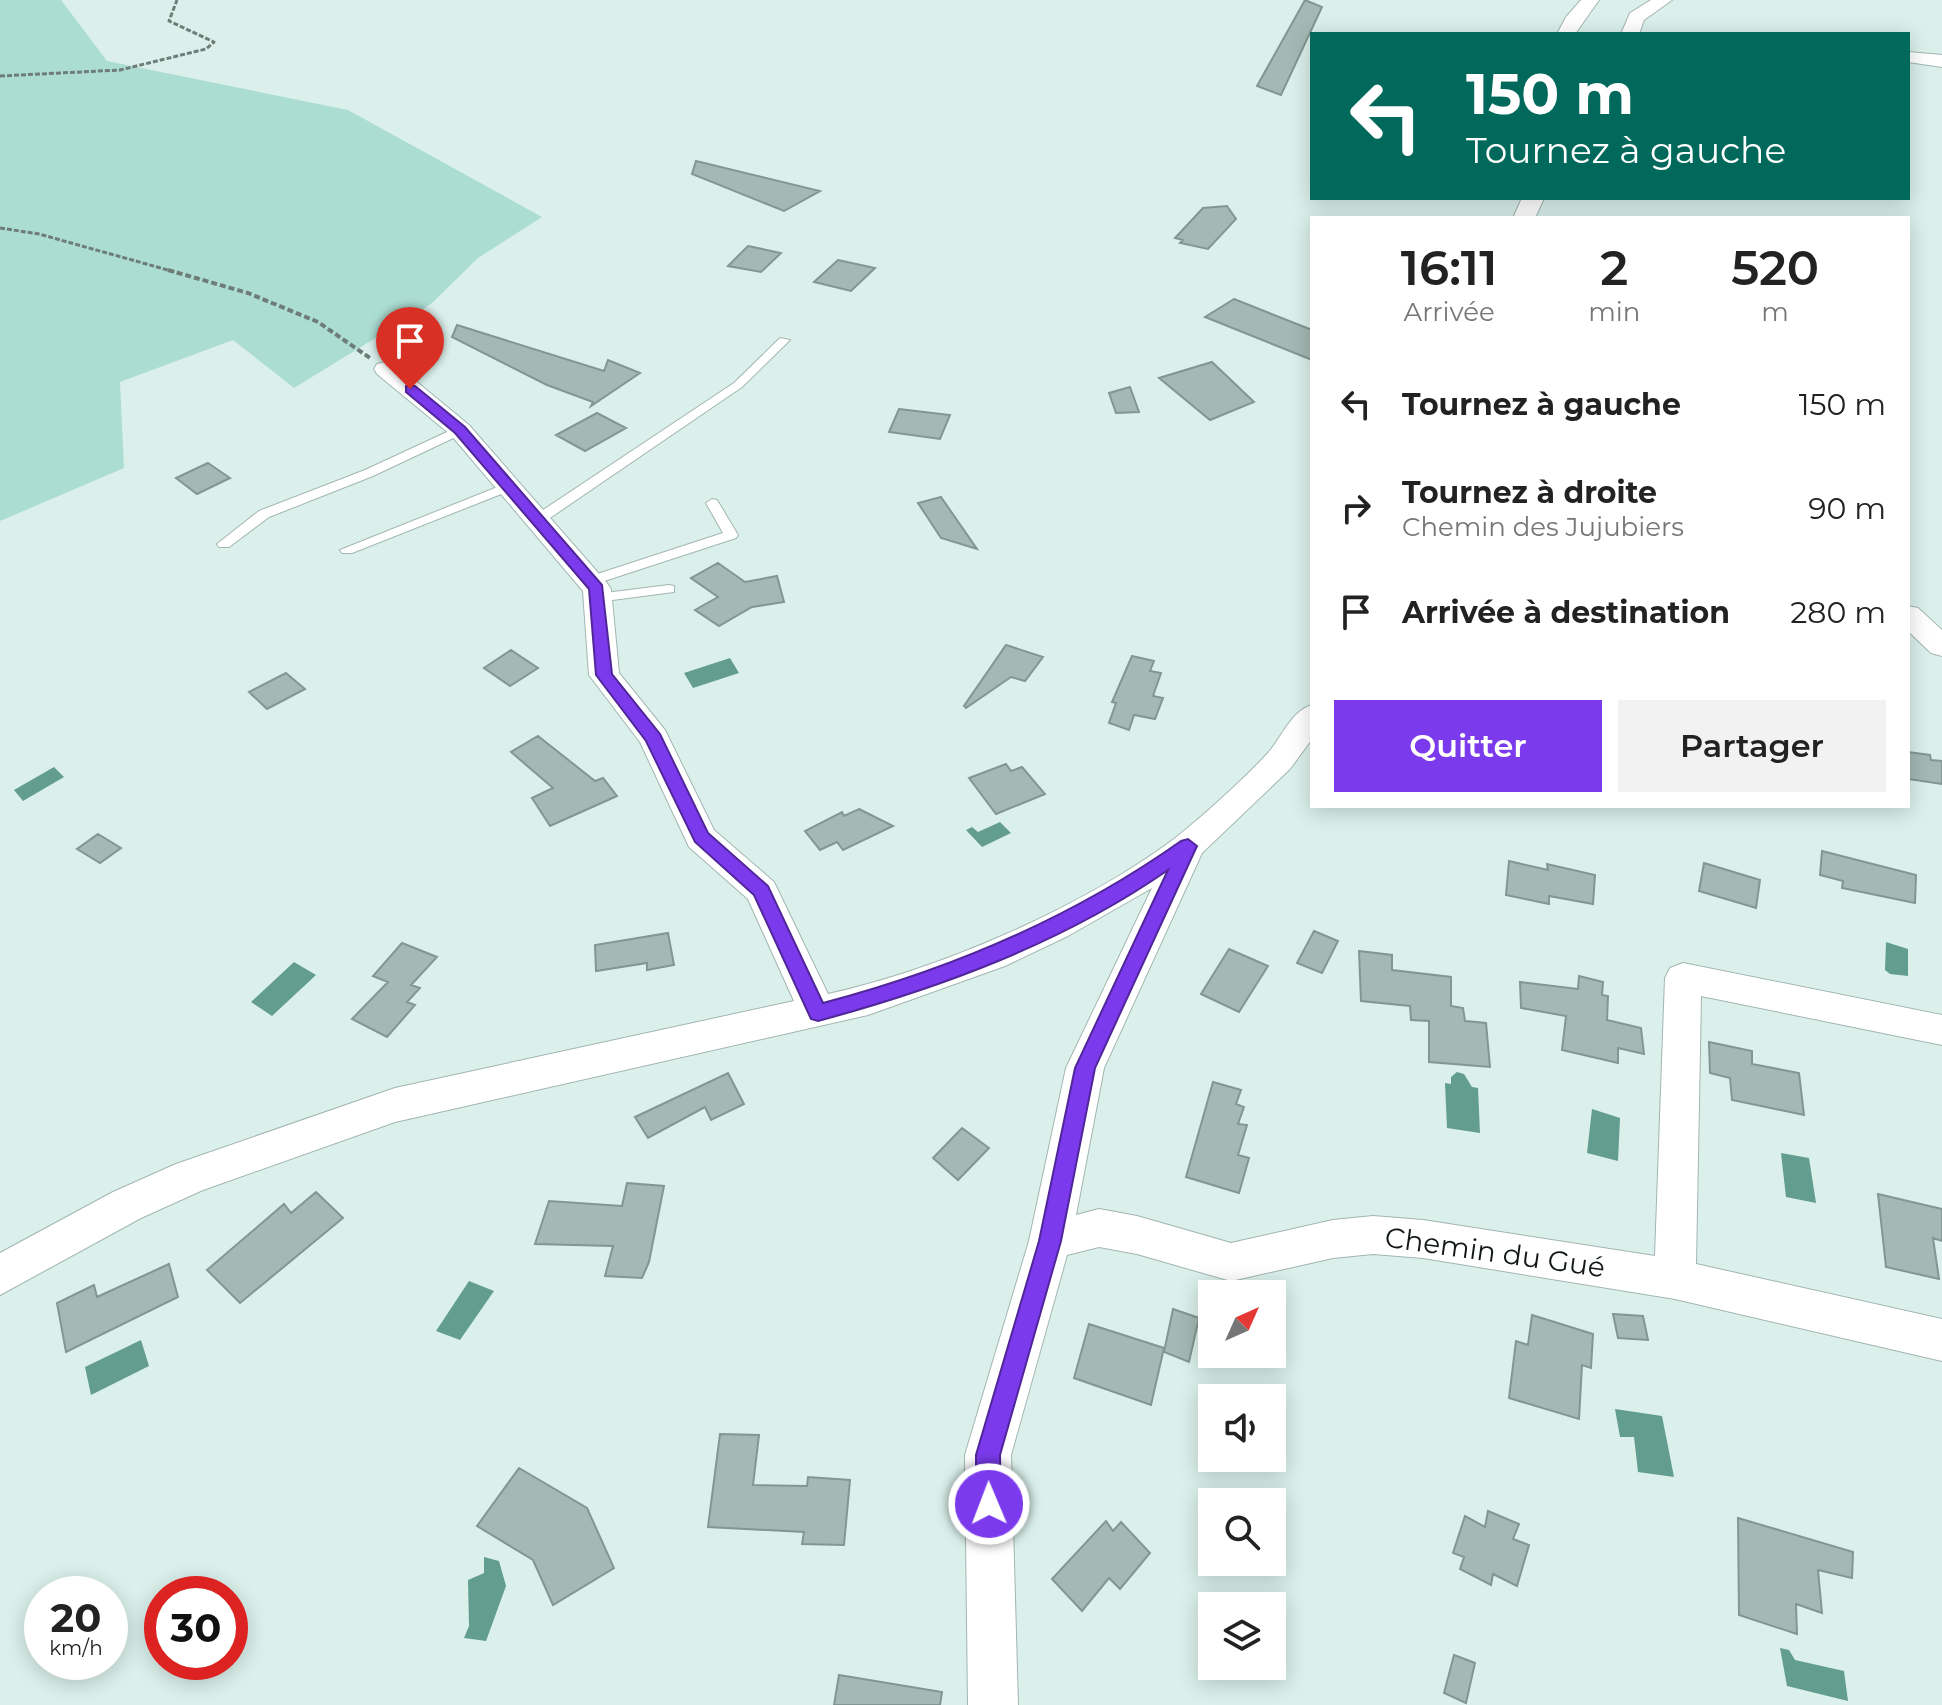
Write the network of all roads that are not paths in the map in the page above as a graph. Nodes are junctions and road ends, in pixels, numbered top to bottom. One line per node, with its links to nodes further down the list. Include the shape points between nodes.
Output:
1 (1590, 0): 3 (street)
2 (1663, 0): 4 (street, via 1636,17)
3 (1567, 32)
4 (1631, 32)
5 (1910, 57): 6 (street)
6 (1942, 61)
7 (784, 340): 12 (lane, via 738,385)
8 (386, 369): 9 (street)
9 (460, 430): 10 (street); 13 (lane, via 264,514)
10 (510, 486): 12 (street); 14 (lane)
11 (712, 503): 16 (lane, via 731,535)
12 (539, 519): 16 (street)
13 (224, 544)
14 (347, 550)
15 (669, 589): 16 (lane)
16 (594, 590): 21 (street, via 604,675 654,738 701,838 762,891)
17 (1910, 617): 18 (street)
18 (1942, 646)
19 (1310, 719): 20 (street, via 1279,761)
20 (1188, 846): 21 (street, via 1148,874 992,956); 23 (street, via 1085,1068)
21 (818, 1013): 24 (street, via 395,1105 190,1177)
22 (1942, 1030): 25 (street, via 1683,978)
23 (1050, 1241): 25 (street, Chemin du Gué, via 1099,1228 1231,1262 1373,1235 1505,1250); 27 (street, via 988,1455)
24 (0, 1275)
25 (1675, 1279): 26 (street, Chemin du Gué)
26 (1942, 1340)
27 (993, 1705)

